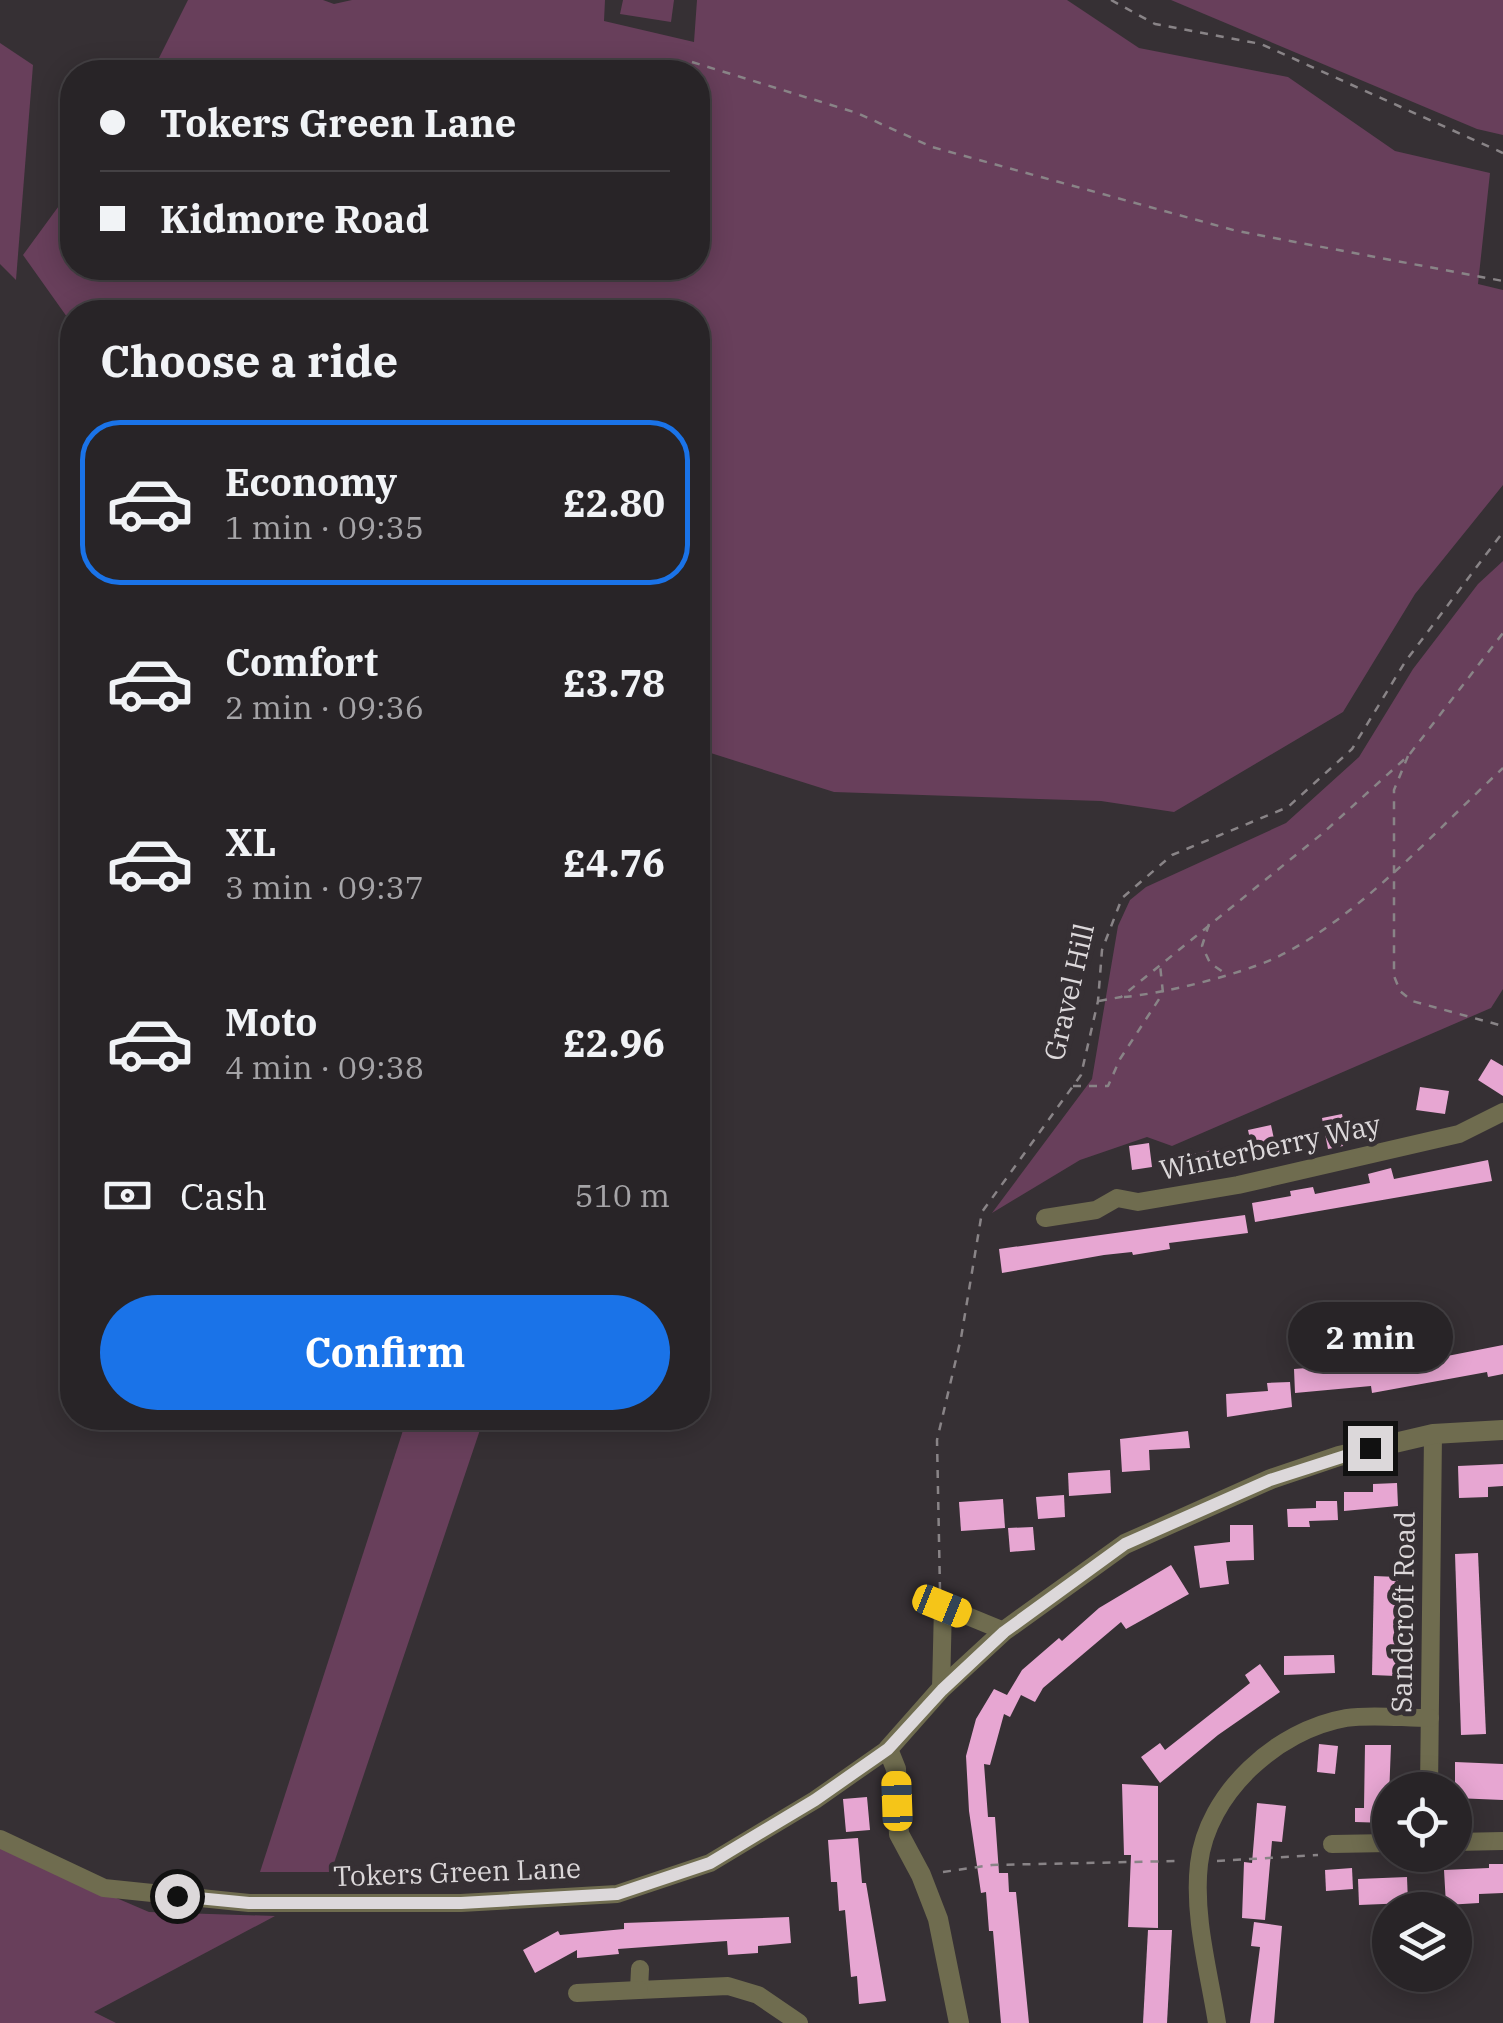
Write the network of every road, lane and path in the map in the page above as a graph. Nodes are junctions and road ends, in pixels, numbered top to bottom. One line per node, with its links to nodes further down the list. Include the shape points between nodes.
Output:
1 (1110, 0): 3 (path, via 1155,24 1261,44)
2 (710, 68): 4 (path, via 857,113 932,147 1237,231)
3 (1503, 153)
4 (1503, 281)
5 (1503, 532): 15 (path, Gravel Hill, via 1406,662 1352,749 1288,807 1172,855 1122,898 1102,950)
6 (1503, 633): 7 (path)
7 (1408, 754): 9 (path, via 1394,790); 10 (path, via 1323,833)
8 (1503, 768): 9 (path)
9 (1394, 869): 12 (path, via 1339,918 1272,959); 16 (path, via 1394,976 1400,991)
10 (1209, 923): 11 (path); 12 (path, via 1202,946)
11 (1160, 964): 13 (path); 14 (path)
12 (1224, 973): 13 (path)
13 (1163, 993): 14 (path); 17 (path, via 1108,1086)
14 (1120, 997): 15 (path)
15 (1098, 1001): 17 (path, Gravel Hill)
16 (1503, 1026)
17 (1073, 1086): 22 (path, Gravel Hill, via 982,1212 937,1440)
18 (1503, 1112): 19 (street, Winterberry Way, via 1459,1134 1238,1185 1138,1202 1117,1198 1096,1210)
19 (1046, 1218)
20 (1503, 1430): 21 (street)
21 (1432, 1434): 23 (street, via 1270,1480 1125,1544); 25 (street, Sandcroft Road)
22 (942, 1606): 23 (street); 24 (street)
23 (1004, 1632): 24 (street)
24 (942, 1690): 26 (street)
25 (1430, 1718): 27 (street, Sandcroft Road); 33 (street, via 1347,1718 1301,1732 1254,1763 1214,1814)
26 (888, 1749): 28 (street, Tokers Green Lane, via 710,1863 617,1894 461,1903 249,1903 104,1888); 34 (street, via 896,1769 898,1834)
27 (1429, 1772)
28 (0, 1839)
29 (1503, 1841): 30 (street)
30 (1472, 1842)
31 (1372, 1843): 32 (street)
32 (1332, 1844): 33 (path, via 1316,1857)
33 (1199, 1862): 34 (path); 40 (street, via 1198,1899)
34 (921, 1874): 39 (street, via 938,1919)
35 (640, 1969): 36 (street)
36 (639, 1990): 37 (street); 38 (street, via 728,1986 758,1995)
37 (577, 1993)
38 (799, 2023)
39 (959, 2023)
40 (1218, 2023)

